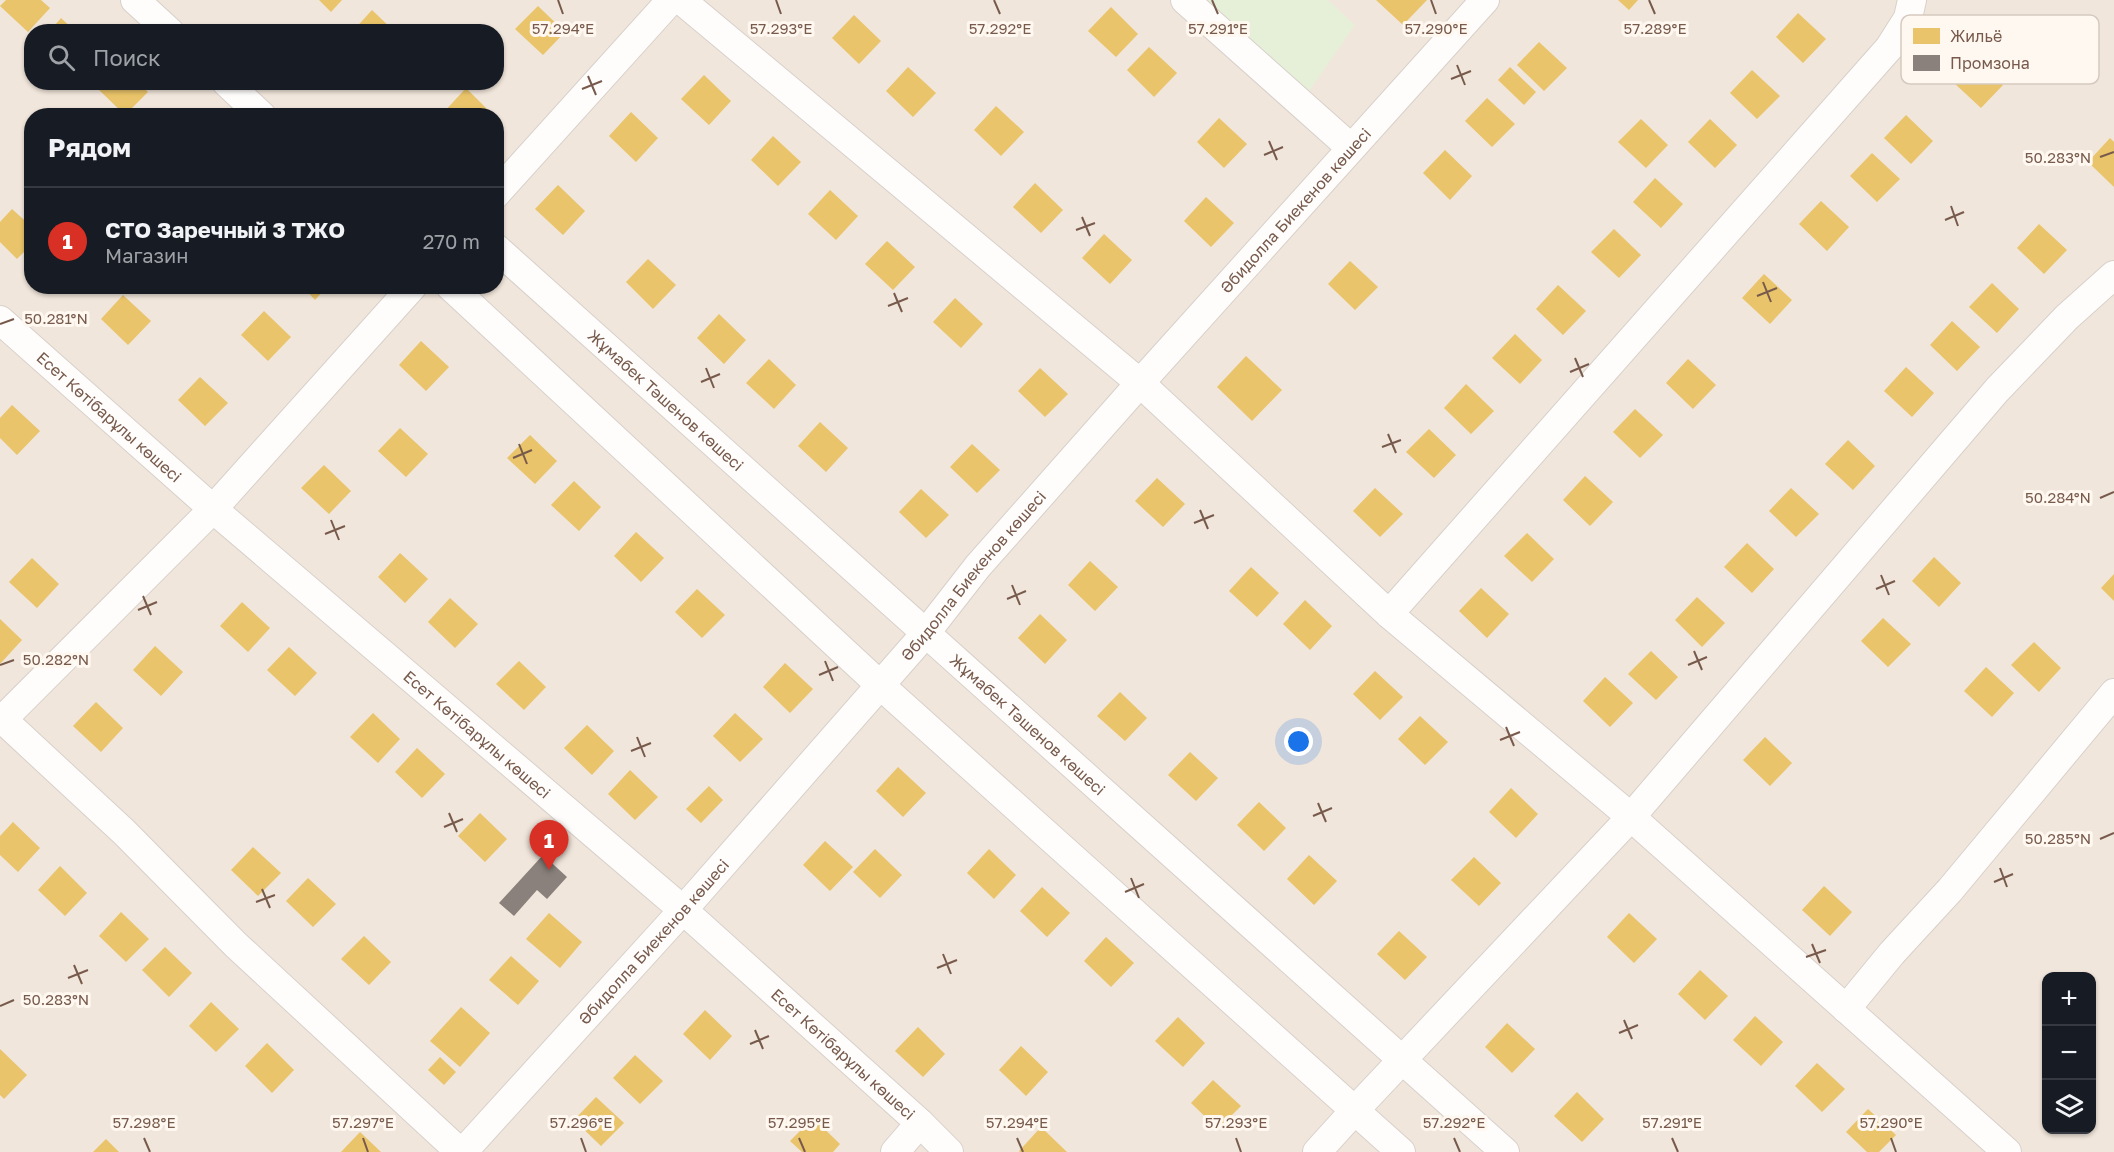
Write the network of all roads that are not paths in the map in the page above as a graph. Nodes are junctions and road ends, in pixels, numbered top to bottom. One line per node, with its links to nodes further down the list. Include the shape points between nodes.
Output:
1 (135, 0): 8 (street)
2 (671, 0): 13 (street)
3 (681, 0): 19 (street)
4 (1185, 0): 12 (street)
5 (1485, 0): 12 (street, Әбидолла Биекенов көшесі)
6 (1912, 0): 7 (street)
7 (1909, 15)
8 (161, 24)
9 (1901, 29): 21 (street, via 1889,48)
10 (234, 90): 11 (street)
11 (254, 108)
12 (1351, 148): 19 (street, Әбидолла Биекенов көшесі)
13 (504, 185)
14 (504, 255): 22 (street, Жұмабек Тәшенов көшесі)
15 (2114, 275): 26 (street, via 1997,390)
16 (406, 294): 20 (street)
17 (459, 294): 23 (street)
18 (0, 320): 20 (street, Есет Көтібарұлы көшесі)
19 (1140, 383): 21 (street); 22 (street, Әбидолла Биекенов көшесі, via 978,566)
20 (213, 509): 25 (street); 27 (street, Есет Көтібарұлы көшесі)
21 (1389, 614): 26 (street)
22 (925, 634): 23 (street, Әбидолла Биекенов көшесі); 29 (street, Жұмабек Тәшенов көшесі)
23 (880, 685): 27 (street, Әбидолла Биекенов көшесі); 30 (street)
24 (2114, 693): 28 (street)
25 (2, 718): 32 (street, via 124,831 236,945)
26 (1631, 817): 28 (street); 29 (street)
27 (683, 909): 31 (street, Есет Көтібарұлы көшесі); 32 (street, Әбидолла Биекенов көшесі)
28 (1846, 1009): 38 (street)
29 (1402, 1060): 30 (street); 37 (street, Жұмабек Тәшенов көшесі)
30 (1355, 1110): 35 (street); 36 (street)
31 (920, 1123): 33 (street); 34 (street, Есет Көтібарұлы көшесі)
32 (461, 1152)
33 (895, 1152)
34 (950, 1152)
35 (1317, 1152)
36 (1401, 1152)
37 (1505, 1152)
38 (2007, 1152)

